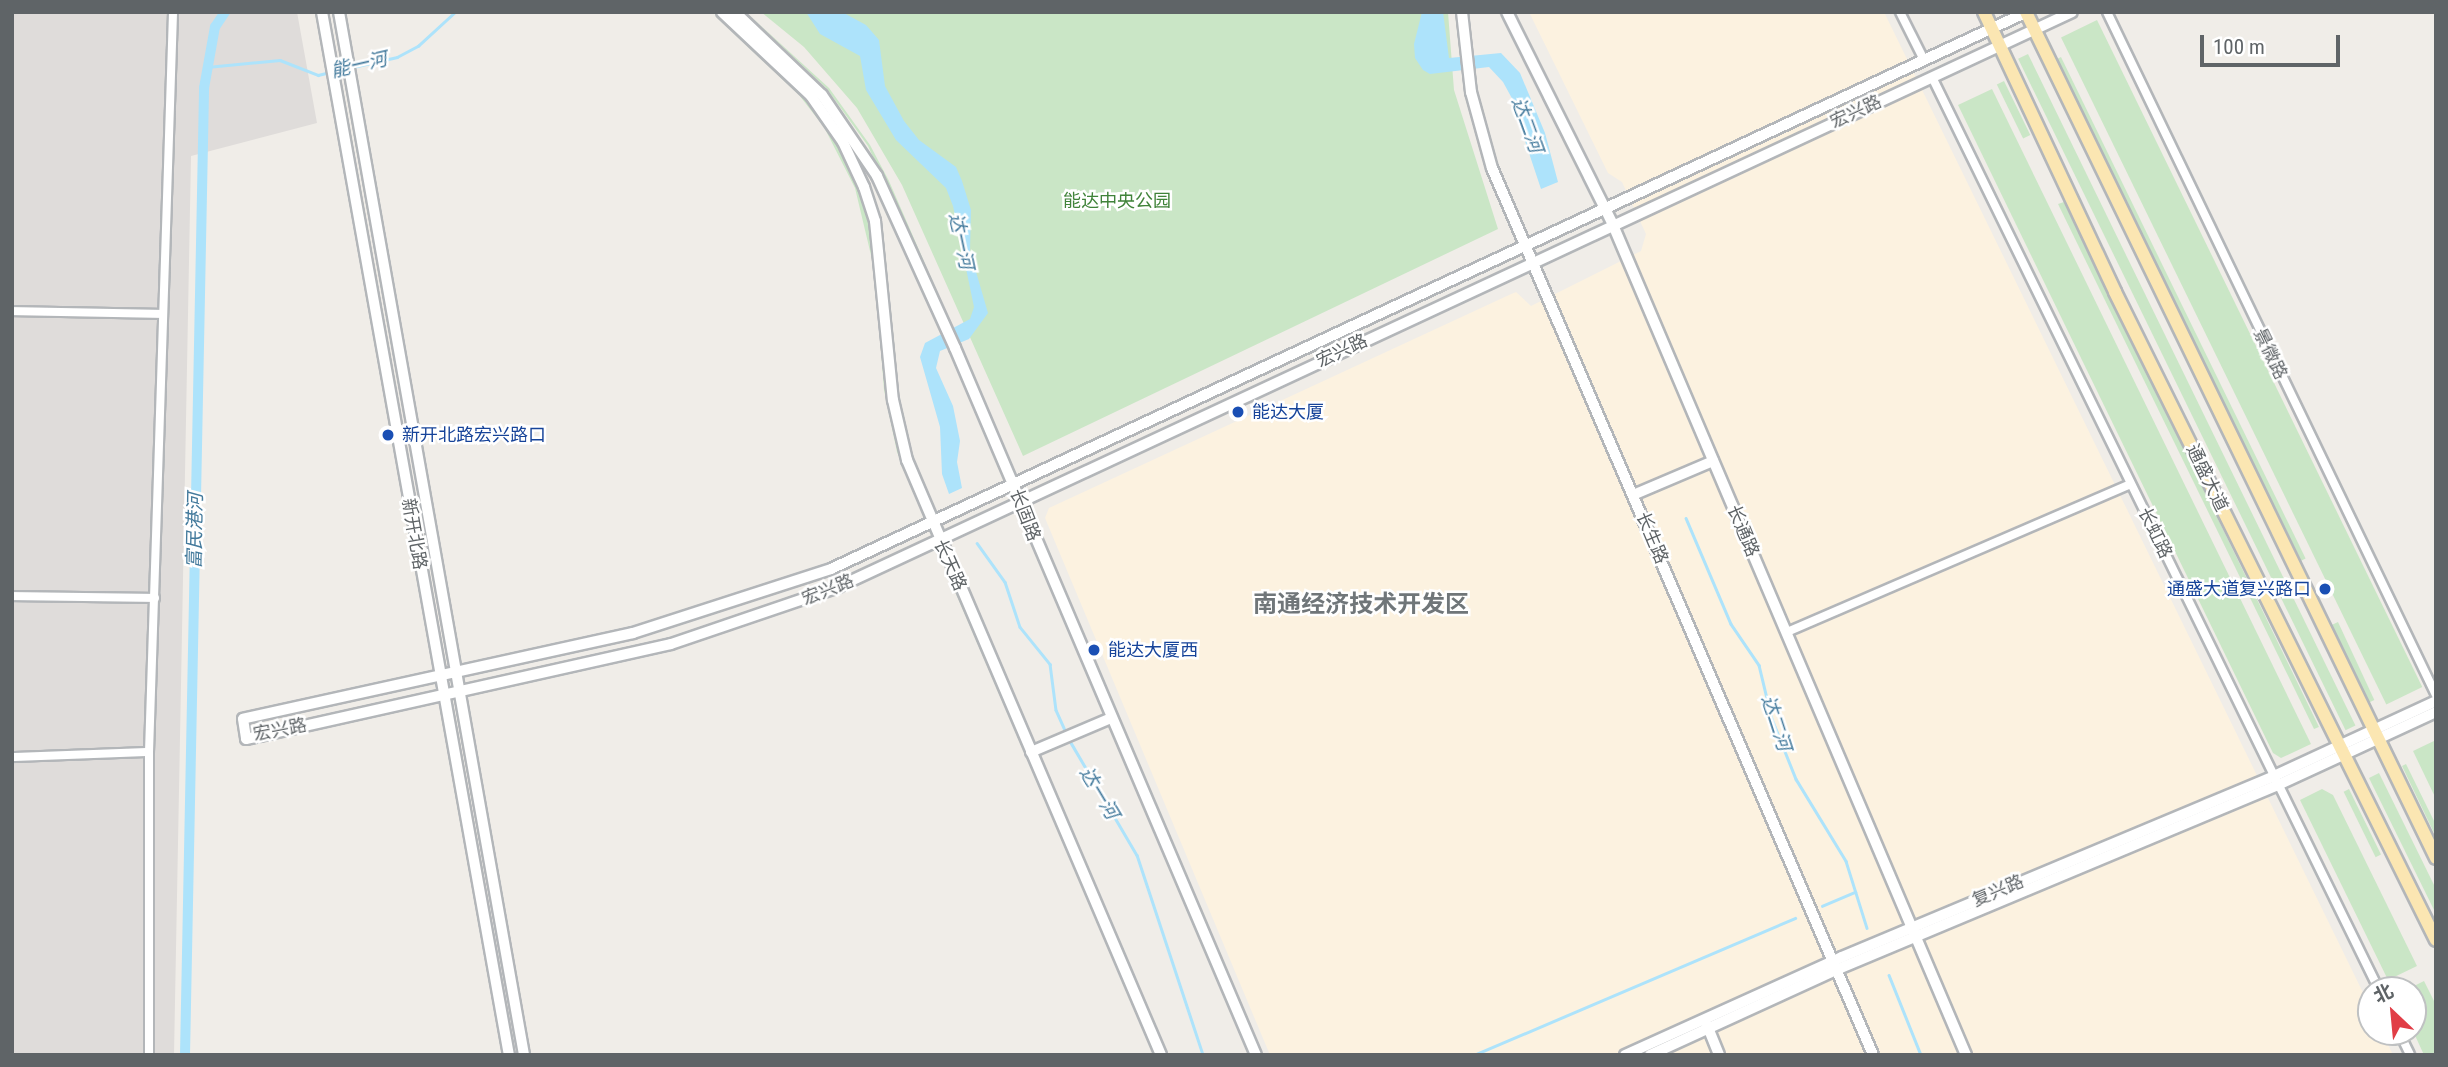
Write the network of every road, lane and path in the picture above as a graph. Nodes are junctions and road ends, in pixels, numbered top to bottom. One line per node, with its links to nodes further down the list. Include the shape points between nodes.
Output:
1 (173, 12): 23 (street)
2 (322, 12): 35 (street, 新开北路)
3 (339, 12): 34 (street, 新开北路)
4 (722, 12): 29 (street, 长天路, via 811,96 843,142 864,187 882,273 893,400 907,460)
5 (735, 12): 26 (street, 长固路, via 793,63 835,111 877,176)
6 (1462, 12): 20 (street, 长生路, via 1479,128)
7 (1507, 12): 18 (street, 长通路)
8 (1900, 12): 16 (street)
9 (1984, 12): 13 (main road, 通盛大道)
10 (2026, 12): 13 (street, 宏兴路); 14 (main road)
11 (2072, 12): 14 (street, 宏兴路)
12 (2107, 12): 38 (street, 景微路)
13 (1992, 30): 15 (main road, 通盛大道); 16 (street, 宏兴路)
14 (2033, 31): 15 (street, 宏兴路); 42 (main road)
15 (1999, 46): 17 (street, 宏兴路); 43 (main road, 通盛大道)
16 (1924, 60): 18 (street, 宏兴路)
17 (1932, 77): 19 (street, 宏兴路); 25 (street, 长虹路)
18 (1604, 207): 19 (street, 长通路); 20 (street, 宏兴路)
19 (1613, 225): 21 (street, 宏兴路); 24 (street, 长通路)
20 (1524, 246): 21 (street, 长生路); 26 (street, 宏兴路)
21 (1531, 263): 27 (street, 长生路); 28 (street, 宏兴路)
22 (12, 311): 23 (street)
23 (162, 314): 32 (street)
24 (1713, 461): 27 (street); 33 (street, 长通路)
25 (2131, 484): 33 (street); 47 (street, 长虹路)
26 (1013, 485): 28 (street, 长固路); 29 (street, 宏兴路)
27 (1633, 495): 51 (street, 长生路)
28 (1020, 501): 30 (street, 宏兴路); 41 (street, 长固路)
29 (931, 521): 30 (street, 长天路); 34 (street, 宏兴路, via 831,569 738,602 633,633)
30 (939, 540): 36 (street, 宏兴路, via 838,587 671,644); 45 (street, 长天路)
31 (12, 596): 32 (street)
32 (155, 597): 44 (street)
33 (1787, 632): 49 (street, 长通路)
34 (458, 673): 35 (street, 宏兴路); 36 (street, 新开北路)
35 (440, 677): 37 (street, 新开北路); 37 (street, 宏兴路, via 243,719 246,739)
36 (461, 691): 37 (street, 宏兴路); 56 (street, 新开北路)
37 (443, 695): 55 (street, 新开北路)
38 (2436, 695)
39 (2436, 701): 42 (street)
40 (2436, 712): 42 (street)
41 (1111, 718): 45 (street); 58 (street, 长固路)
42 (2374, 734): 43 (street, 复兴路); 48 (main road)
43 (2341, 751): 47 (street, 复兴路); 50 (main road, 通盛大道)
44 (149, 752): 46 (street); 54 (street)
45 (1031, 752): 57 (street, 长天路)
46 (12, 757)
47 (2276, 780): 49 (street, 复兴路); 52 (street, 长虹路)
48 (2436, 858)
49 (1912, 932): 51 (street, 复兴路); 63 (street, 长通路)
50 (2436, 940)
51 (1834, 965): 53 (street, 复兴路); 62 (street, 长生路)
52 (2372, 976)
53 (1707, 1025): 59 (street, 复兴路); 60 (street, 复兴路); 61 (street)
54 (149, 1055)
55 (509, 1055)
56 (524, 1055)
57 (1161, 1055)
58 (1256, 1055)
59 (1625, 1055)
60 (1650, 1055)
61 (1719, 1055)
62 (1874, 1055)
63 (1966, 1055)

